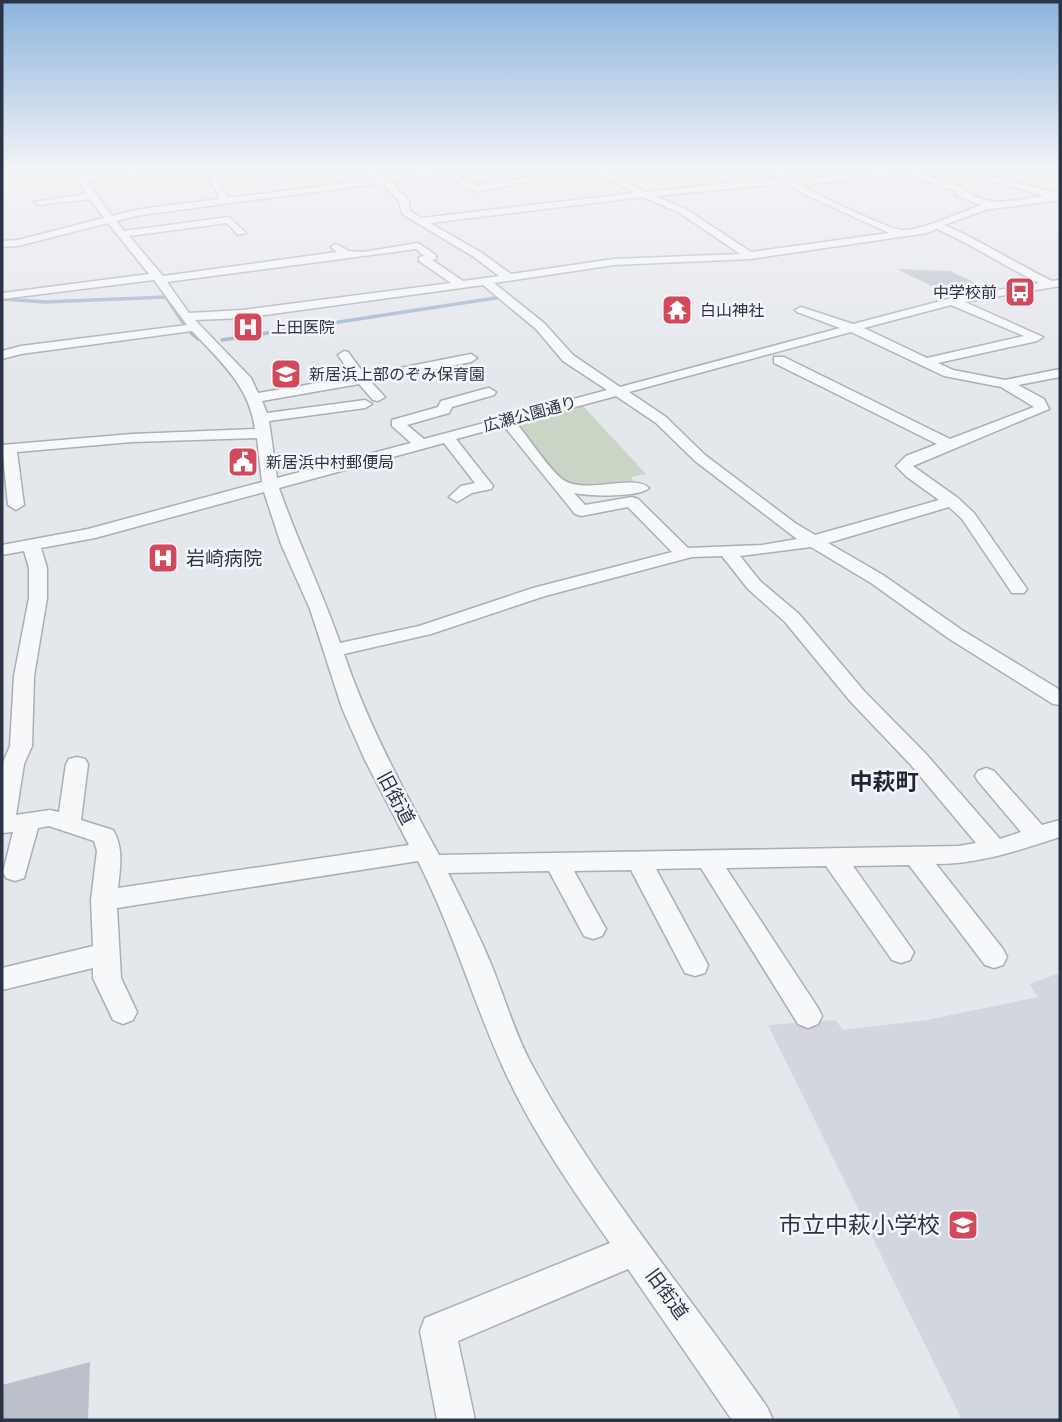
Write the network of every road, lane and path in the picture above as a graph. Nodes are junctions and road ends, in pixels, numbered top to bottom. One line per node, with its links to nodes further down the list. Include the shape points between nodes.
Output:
1 (78, 234): 7 (street)
2 (121, 234): 9 (street, 旧街道)
3 (443, 234): 10 (street)
4 (718, 234): 8 (street)
5 (898, 234): 8 (street)
6 (958, 234): 13 (street)
7 (2, 244)
8 (750, 256): 10 (street, via 614,262)
9 (158, 278): 12 (street, via 239,271 341,251 363,255 418,246 432,257 423,259); 14 (street); 17 (street, 旧街道)
10 (510, 279): 11 (street)
11 (487, 282): 12 (street); 27 (street, via 540,326 568,358)
12 (462, 286): 17 (street)
13 (1057, 286): 15 (street, 広瀬公園通り)
14 (2, 296)
15 (952, 301): 18 (street, 広瀬公園通り); 23 (street, via 1037,337)
16 (801, 310): 18 (street)
17 (190, 322): 19 (street, via 110,340); 30 (street, 旧街道, via 246,381)
18 (853, 328): 23 (street); 27 (street, 広瀬公園通り)
19 (2, 355)
20 (344, 355): 25 (street)
21 (471, 358): 25 (street)
22 (779, 360): 35 (street)
23 (925, 362): 26 (street, via 949,373)
24 (1060, 373): 26 (street)
25 (362, 380): 29 (street); 30 (street)
26 (1005, 384): 35 (street, via 1039,402 1042,409)
27 (619, 390): 31 (street, 広瀬公園通り); 43 (street, via 700,458)
28 (489, 392): 32 (street)
29 (375, 404): 30 (street); 32 (street)
30 (260, 416): 36 (street, via 131,438); 38 (street, 旧街道)
31 (507, 421): 33 (street, 広瀬公園通り); 37 (street)
32 (397, 423): 34 (street)
33 (447, 437): 34 (street, 広瀬公園通り); 40 (street, via 485,486 467,489)
34 (421, 444): 38 (street, 広瀬公園通り)
35 (949, 444): 41 (street, via 911,458 904,466)
36 (6, 449): 42 (street)
37 (558, 484): 39 (street, via 587,491); 47 (street, via 581,511 632,502)
38 (270, 485): 44 (street, 広瀬公園通り); 49 (street, 旧街道)
39 (641, 488)
40 (457, 497)
41 (952, 501): 43 (street); 48 (street, via 968,516)
42 (16, 505)
43 (813, 541): 46 (street, via 762,550); 50 (street)
44 (31, 545): 45 (street, 広瀬公園通り); 55 (street, via 38,568 38,598 24,676 21,746 13,764)
45 (2, 550)
46 (726, 550): 47 (street); 57 (street, via 754,585 792,618)
47 (684, 554): 49 (street, via 539,592 424,630)
48 (1018, 589)
49 (333, 650): 60 (street, 旧街道, via 352,708)
50 (1060, 699)
51 (78, 764): 54 (street)
52 (986, 776): 56 (street)
53 (28, 821): 54 (street, via 50,818); 55 (street); 64 (street)
54 (69, 824): 65 (street, via 105,836 109,851)
55 (2, 825)
56 (1049, 832): 57 (street)
57 (995, 849): 58 (street)
58 (917, 856): 59 (street); 69 (street)
59 (833, 857): 61 (street); 67 (street)
60 (428, 858): 63 (street); 65 (street); 74 (street, 旧街道, via 477,963 519,1070 562,1145)
61 (708, 860): 62 (street); 73 (street)
62 (639, 861): 63 (street); 70 (street)
63 (558, 863): 66 (street)
64 (15, 872)
65 (104, 900): 68 (street)
66 (593, 929)
67 (901, 952)
68 (105, 954): 71 (street); 72 (street, via 107,978)
69 (994, 957)
70 (695, 965)
71 (2, 979)
72 (123, 1012)
73 (807, 1016)
74 (634, 1250): 75 (street, via 438,1331); 76 (street, 旧街道)
75 (456, 1420)
76 (754, 1420)

